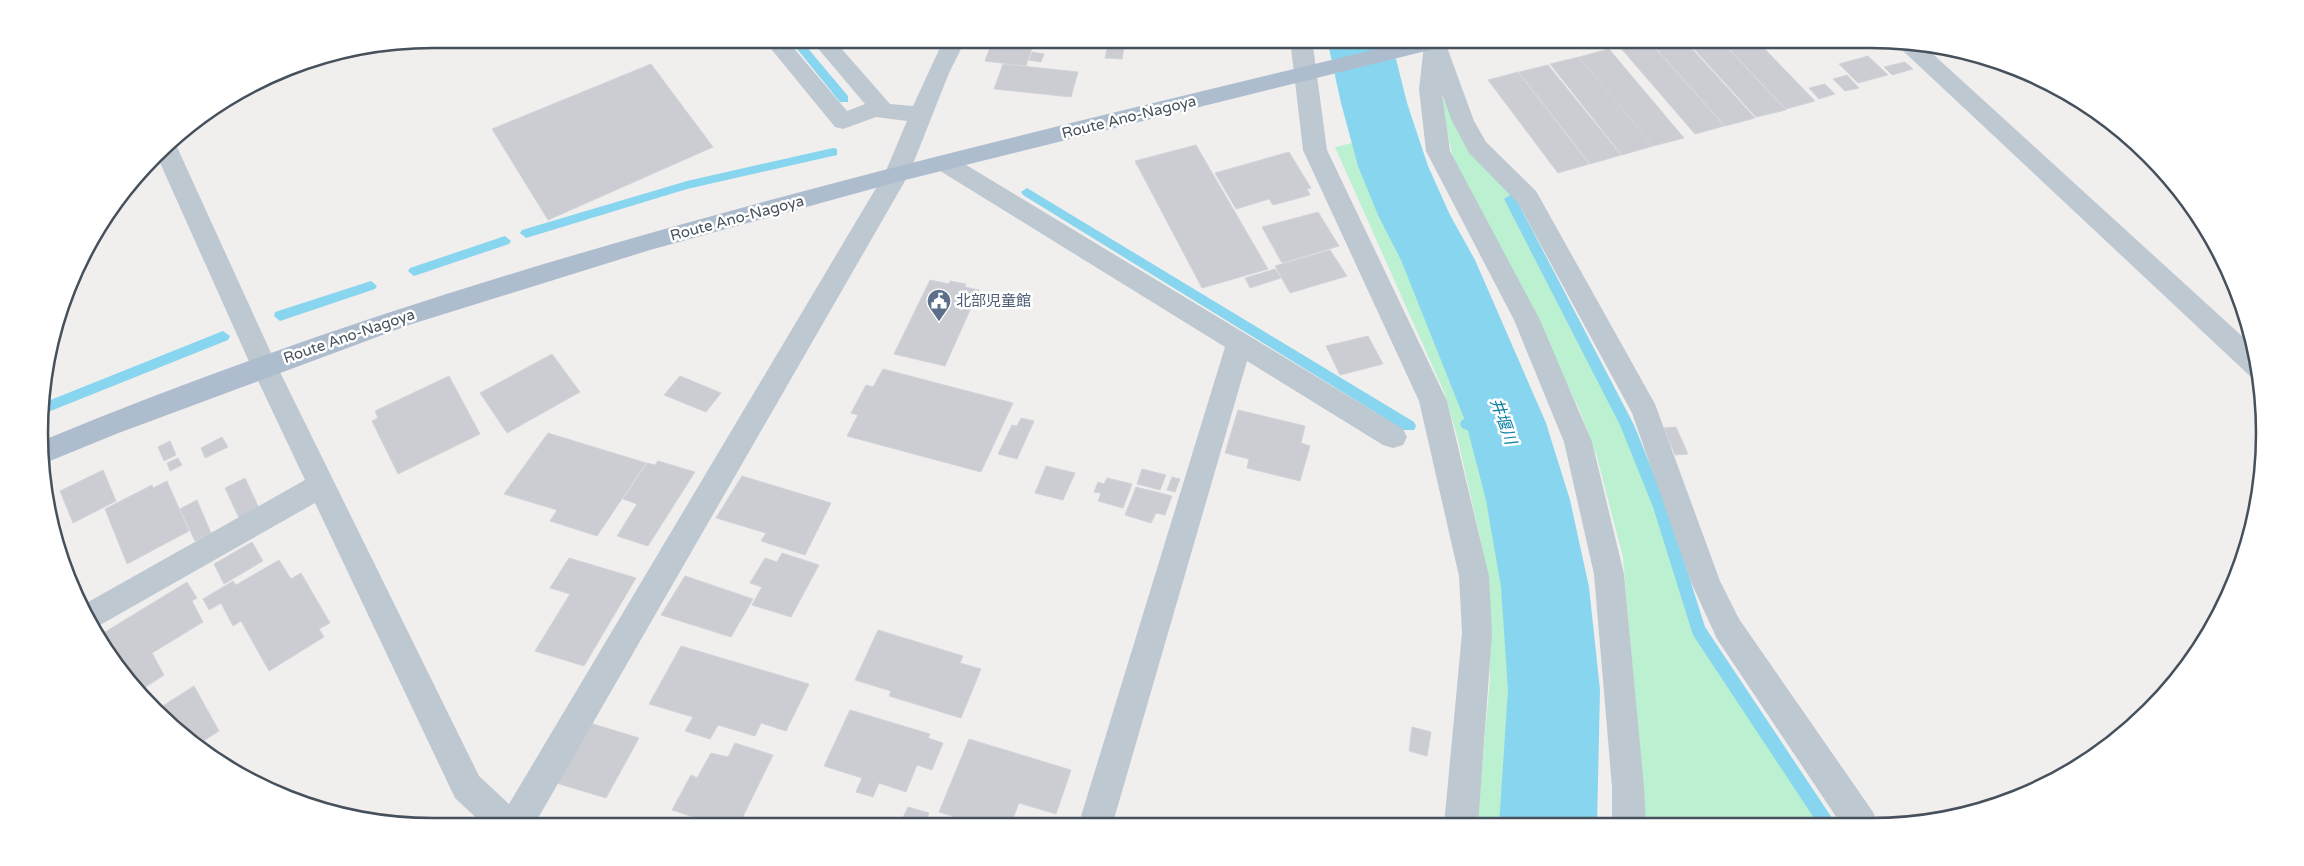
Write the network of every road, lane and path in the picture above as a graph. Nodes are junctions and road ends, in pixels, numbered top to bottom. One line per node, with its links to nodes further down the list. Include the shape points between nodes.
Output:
1 (782, 48): 10 (street, via 843,121)
2 (829, 48): 10 (street)
3 (950, 48): 11 (street)
4 (1303, 48): 9 (street)
5 (1406, 48): 9 (main road, Route Ano-Nagoya)
6 (1433, 48): 26 (street, via 1430,89 1438,151 1527,320 1578,442 1609,574)
7 (1437, 48): 27 (street, via 1463,121 1477,147 1527,197 1645,412 1700,564 1728,629)
8 (1916, 50): 16 (street)
9 (1310, 72): 13 (main road, Route Ano-Nagoya); 25 (street, via 1315,150 1433,401 1474,576 1477,633)
10 (880, 107): 11 (street, via 882,111)
11 (921, 114): 14 (street)
12 (168, 153): 17 (street, via 246,320)
13 (945, 162): 14 (main road, Route Ano-Nagoya); 15 (street)
14 (897, 174): 17 (main road, Route Ano-Nagoya, via 650,241 405,316); 23 (street)
15 (1239, 344): 18 (street); 24 (street)
16 (2249, 359)
17 (264, 366): 19 (main road, Route Ano-Nagoya); 20 (street)
18 (1393, 437)
19 (48, 450)
20 (321, 485): 21 (street); 22 (street, via 467,787)
21 (93, 615)
22 (502, 818)
23 (517, 818)
24 (1097, 818)
25 (1462, 818)
26 (1629, 818)
27 (1857, 818)

